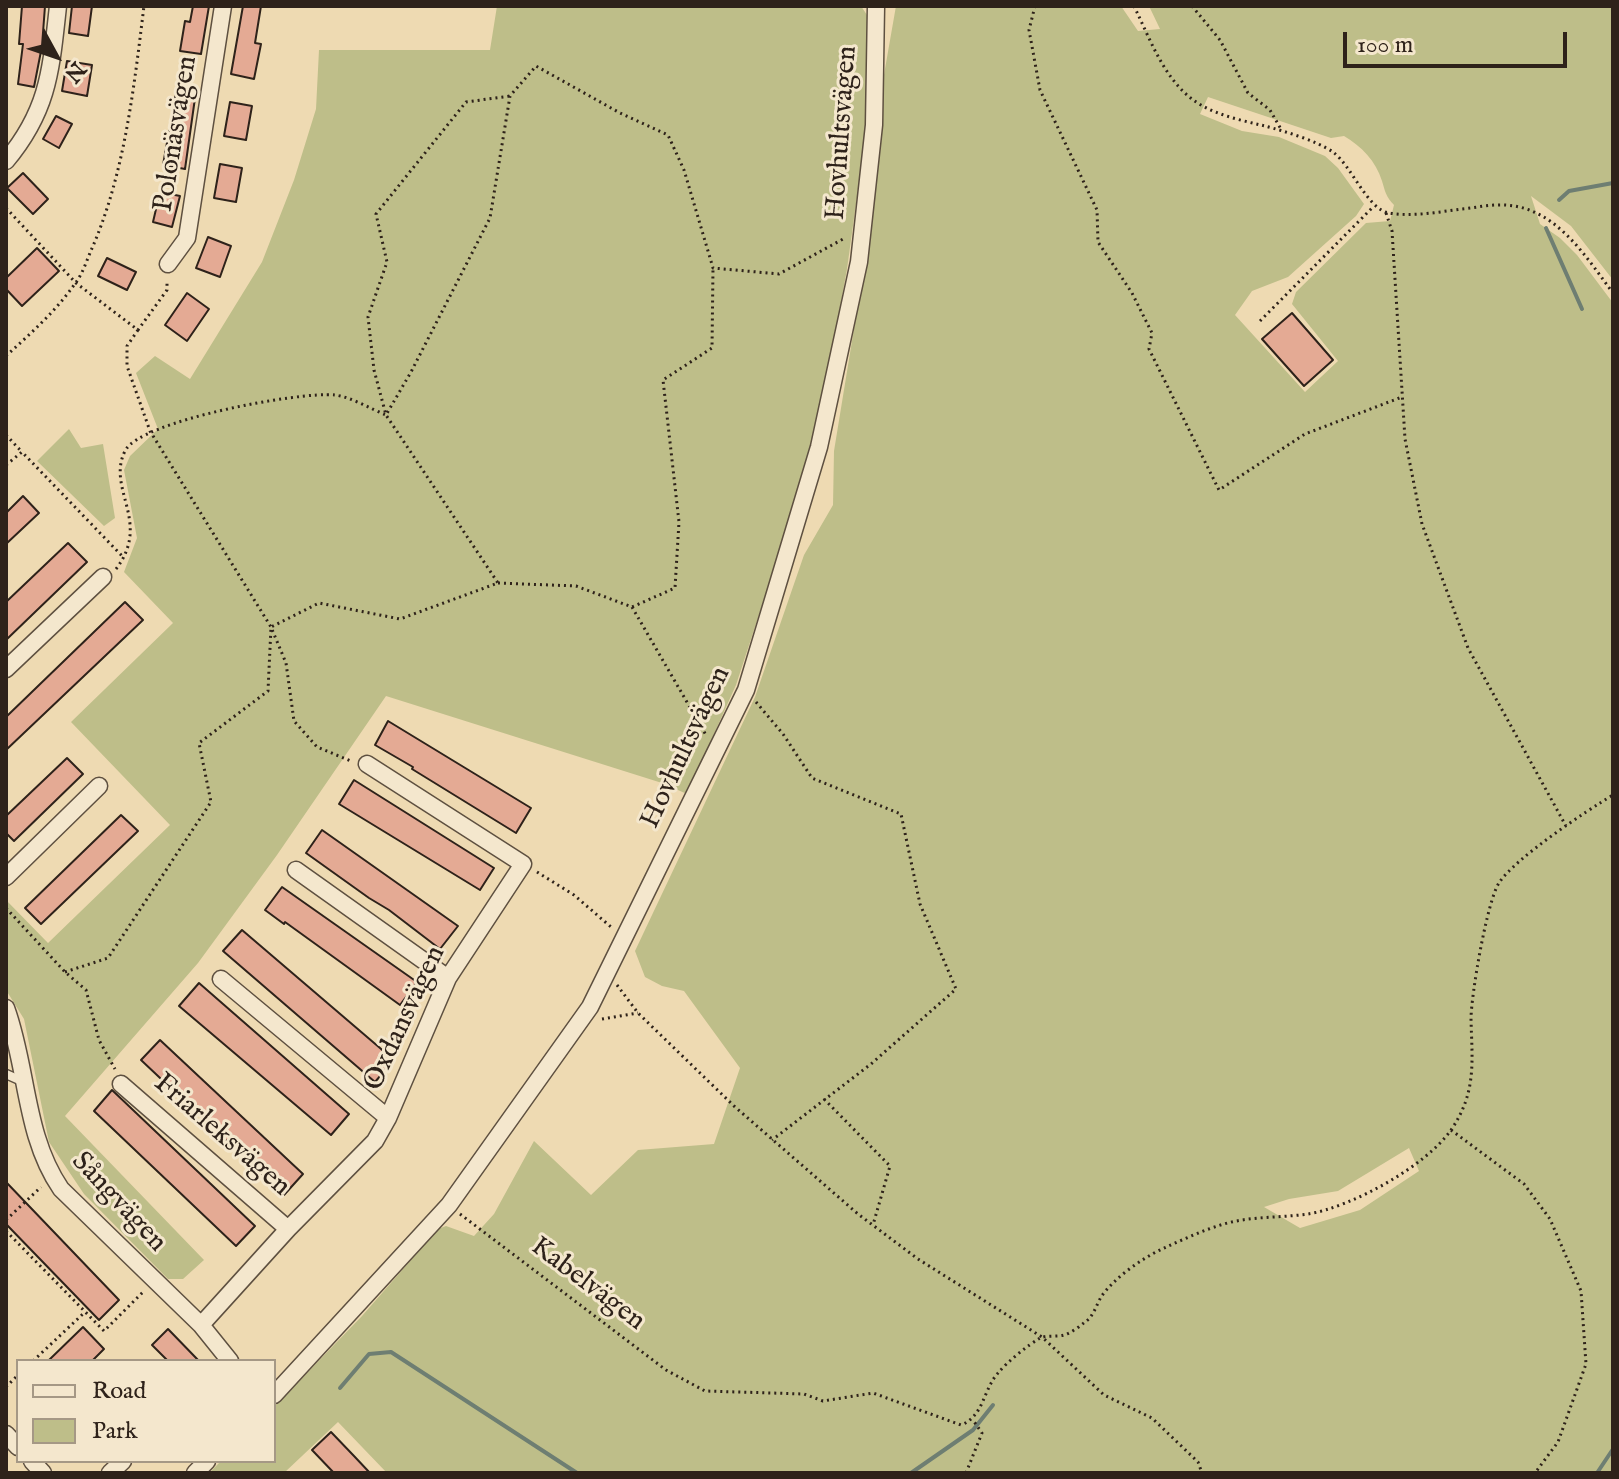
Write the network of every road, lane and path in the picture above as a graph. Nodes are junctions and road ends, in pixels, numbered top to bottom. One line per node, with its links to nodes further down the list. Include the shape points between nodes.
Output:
1 (58, 6): 10 (street, via 50,80 32,123)
2 (144, 6): 17 (path, via 114,194)
3 (223, 6): 15 (street, Polonäsvägen, via 187,238)
4 (876, 6): 14 (street, Hovhultsvägen, via 874,125)
5 (1035, 6): 22 (path, via 1029,30 1040,90 1097,210 1098,242 1152,333 1149,349 1219,490 1305,434)
6 (1134, 6): 9 (path, via 1180,88 1202,105)
7 (1192, 6): 9 (path, via 1220,40 1248,93 1270,110)
8 (510, 96): 16 (path, via 536,66 668,135); 23 (path, via 490,218); 23 (path, via 466,102 376,214 387,262 368,317)
9 (1282, 131): 11 (path, via 1332,151)
10 (6, 161)
11 (1374, 206): 13 (path); 19 (path)
12 (6, 208): 17 (path)
13 (1386, 213): 18 (path, via 1525,208 1555,223); 22 (path, via 1392,231)
14 (863, 229): 16 (path, via 779,274); 34 (street, Hovhultsvägen, via 819,447)
15 (168, 264): 20 (path, via 167,290)
16 (713, 268): 31 (path, via 712,348 663,380 679,522 675,588)
17 (76, 283): 20 (path); 21 (path)
18 (1613, 293)
19 (1260, 321)
20 (138, 330): 24 (path, via 127,346 127,366)
21 (6, 356)
22 (1402, 397): 39 (path, via 1422,524 1468,648)
23 (386, 415): 24 (path, via 335,395 248,404); 30 (path)
24 (150, 431): 28 (path, via 125,449 120,469 132,536); 32 (path)
25 (6, 435): 26 (path)
26 (22, 452): 27 (path); 28 (path)
27 (6, 465)
28 (124, 558): 29 (path)
29 (103, 577): 33 (street)
30 (498, 583): 31 (path, via 576,586); 32 (path, via 400,619 319,603)
31 (632, 607): 35 (path)
32 (271, 627): 36 (path, via 286,663 294,721 317,747); 45 (path, via 268,691 199,743 211,802 108,958)
33 (6, 669)
34 (746, 690): 35 (street, Hovhultsvägen); 56 (path, via 812,778 901,814 920,904 956,989)
35 (716, 752): 44 (street, Hovhultsvägen)
36 (367, 764): 40 (street)
37 (99, 786): 42 (street)
38 (1613, 795): 39 (path)
39 (1566, 826): 58 (path, via 1497,885 1474,989 1470,1085)
40 (523, 864): 44 (path, via 574,895); 47 (street, Oxdansvägen)
41 (296, 870): 47 (street)
42 (6, 877)
43 (6, 908): 45 (path)
44 (624, 938): 46 (street, Hovhultsvägen)
45 (65, 972): 55 (path, via 86,990 99,1040)
46 (607, 972): 50 (path); 51 (street, Hovhultsvägen)
47 (448, 978): 57 (street, Oxdansvägen)
48 (221, 979): 57 (street)
49 (6, 1008): 52 (street, Sångvägen)
50 (638, 1013): 51 (path); 59 (path)
51 (579, 1023): 61 (street, Hovhultsvägen)
52 (10, 1036): 54 (street, Sångvägen)
53 (6, 1074): 54 (lane)
54 (24, 1082): 60 (street, Sångvägen, via 40,1150)
55 (121, 1084): 64 (street, Friarleksvägen)
56 (824, 1099): 59 (path); 63 (path, via 890,1166)
57 (388, 1118): 64 (street, Oxdansvägen, via 375,1141)
58 (1451, 1130): 69 (path, via 1427,1155 1342,1206 1225,1224 1159,1250 1116,1280 1089,1320 1065,1334); 76 (path, via 1524,1184 1550,1219 1581,1291 1586,1364 1558,1442)
59 (772, 1140): 63 (path)
60 (52, 1176): 62 (path); 66 (street, Sångvägen)
61 (449, 1205): 72 (street, Hovhultsvägen); 73 (path, Kabelvägen, via 666,1370 705,1391 804,1394 823,1401 873,1393 961,1425)
62 (6, 1220)
63 (873, 1225): 69 (path)
64 (288, 1229): 68 (street, Oxdansvägen)
65 (6, 1231): 67 (path)
66 (155, 1280): 67 (path, via 104,1331); 68 (street, Sångvägen)
67 (85, 1312): 70 (path)
68 (201, 1325): 71 (street, Sångvägen)
69 (1042, 1337): 73 (path, via 998,1373); 75 (path, via 1104,1395 1152,1418 1198,1462)
70 (35, 1359)
71 (228, 1359)
72 (276, 1393)
73 (973, 1420): 74 (path, via 982,1433)
74 (966, 1473)
75 (1202, 1473)
76 (1535, 1473)

